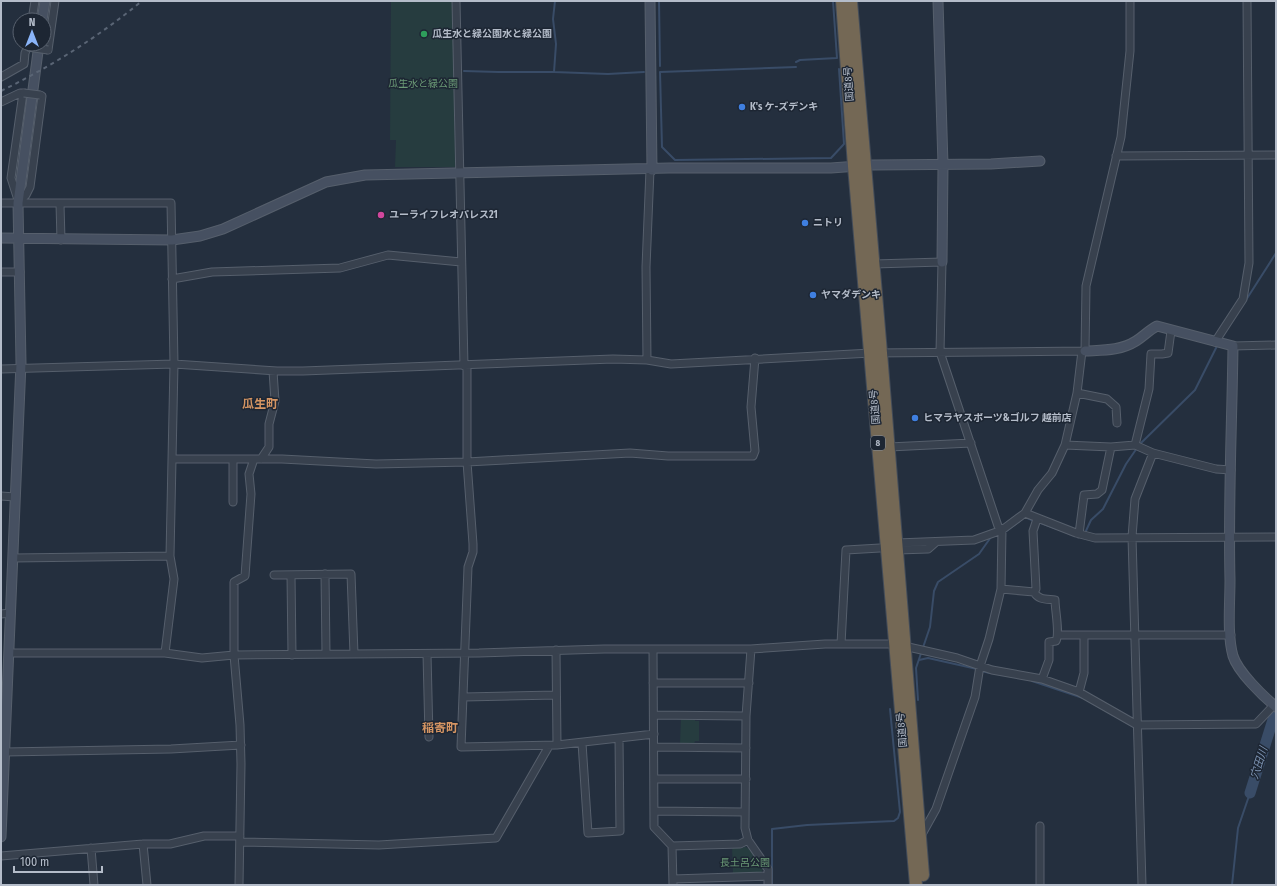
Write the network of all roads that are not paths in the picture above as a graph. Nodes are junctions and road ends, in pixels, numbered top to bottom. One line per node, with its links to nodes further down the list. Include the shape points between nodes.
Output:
1 (35, 1): 11 (street)
2 (45, 1): 12 (street)
3 (55, 1): 13 (street, bridge)
4 (456, 1): 26 (street)
5 (650, 1): 25 (street)
6 (842, 1): 24 (highway, 国道8号 / 8)
7 (851, 1): 24 (highway, 国道8号 / 8)
8 (938, 1): 23 (street)
9 (1130, 1): 21 (street, via 1130,51 1121,137)
10 (1247, 1): 19 (street)
11 (33, 12)
12 (43, 12)
13 (52, 22)
14 (26, 52): 16 (street, via 24,64)
15 (38, 52): 27 (street)
16 (1, 77)
17 (24, 93): 18 (street); 27 (street, via 11,178); 27 (street, bridge, via 42,96 30,187)
18 (1, 102)
19 (1248, 155): 20 (street); 21 (street); 41 (street, via 1249,263 1243,299)
20 (1276, 155)
21 (1116, 156): 44 (street, via 1086,286)
22 (1040, 162): 23 (street)
23 (943, 165): 24 (street); 35 (street)
24 (860, 166): 25 (street); 36 (highway, 国道8号 / 8); 46 (highway, 国道8号 / 8)
25 (651, 170): 26 (street); 48 (street, via 646,267)
26 (458, 174): 33 (street, via 365,175 337,179 223,229 202,236); 34 (street)
27 (18, 202): 28 (street); 29 (street); 31 (street)
28 (1, 203)
29 (60, 204): 32 (street); 33 (street, via 171,203)
30 (1, 238): 31 (street)
31 (18, 239): 32 (street); 38 (street)
32 (61, 240): 33 (street)
33 (172, 240): 39 (street)
34 (461, 262): 39 (street, via 388,255 340,268 212,272); 50 (street)
35 (942, 262): 36 (street); 45 (street)
36 (874, 264): 46 (highway, 国道8号 / 8)
37 (1, 272): 38 (street)
38 (20, 272): 52 (street)
39 (172, 279): 49 (street)
40 (1171, 331): 41 (street); 44 (street, via 1157,326 1119,349); 58 (street, via 1168,352 1151,354 1149,389)
41 (1215, 342): 43 (street)
42 (1276, 345): 43 (street)
43 (1233, 346): 66 (street)
44 (1084, 351): 45 (street); 54 (street)
45 (940, 352): 46 (street); 56 (street)
46 (876, 353): 47 (street); 59 (highway, 国道8号 / 8); 92 (highway, 国道8号 / 8)
47 (755, 358): 48 (street, via 671,364); 65 (street, via 751,407 755,451 753,456 668,456 630,453)
48 (647, 360): 50 (street, via 613,359)
49 (174, 364): 52 (street); 53 (street); 62 (street)
50 (465, 366): 53 (street); 65 (street)
51 (1, 369): 52 (street)
52 (20, 369): 68 (street)
53 (273, 371): 64 (street, via 275,401 269,424 269,447)
54 (1077, 393): 55 (street, via 1107,399 1116,407); 57 (street)
55 (1117, 422)
56 (971, 443): 59 (street); 72 (street, via 998,526)
57 (1065, 445): 60 (street); 70 (street, via 1052,473 1038,490)
58 (1135, 445): 60 (street); 61 (street)
59 (889, 447): 77 (highway, 国道8号 / 8)
60 (1111, 447): 73 (street, via 1102,490 1097,494 1084,495)
61 (1153, 453): 66 (street, via 1216,469); 74 (street, via 1135,499)
62 (173, 459): 63 (street); 79 (street)
63 (233, 459): 64 (street); 69 (street)
64 (258, 459): 65 (street, via 376,464); 102 (street, via 249,474 251,494 246,576 234,582)
65 (467, 462): 98 (street, via 473,552 468,567)
66 (1231, 470): 76 (street)
67 (1, 496): 68 (street)
68 (15, 497): 80 (street)
69 (233, 502)
70 (1025, 513): 71 (street); 72 (street)
71 (1037, 519): 73 (street); 85 (street, via 1033,531 1036,589)
72 (1002, 530): 77 (street, via 974,540); 84 (street)
73 (1079, 534): 74 (street, via 1094,538)
74 (1132, 537): 76 (street); 90 (street)
75 (1276, 537): 76 (street)
76 (1229, 538): 89 (street)
77 (900, 547): 92 (highway, 国道8号 / 8)
78 (880, 548): 91 (street, via 846,550)
79 (170, 556): 80 (street); 97 (street, via 174,579)
80 (13, 558): 86 (street)
81 (325, 574): 83 (street); 99 (street); 100 (street, via 351,574)
82 (274, 575): 83 (street)
83 (290, 575): 103 (street)
84 (1001, 589): 85 (street); 105 (street)
85 (1034, 592): 87 (street, via 1040,598 1055,600)
86 (6, 614): 96 (street)
87 (1058, 635): 88 (street); 106 (street, via 1056,641 1049,642 1049,660)
88 (1084, 635): 90 (street); 109 (street, via 1084,673)
89 (1230, 635): 90 (street); 112 (street, via 1233,656 1240,668)
90 (1134, 636): 115 (street)
91 (841, 644): 92 (street); 94 (street)
92 (900, 644): 105 (street); 131 (highway, 国道8号 / 8); 145 (highway, 国道8号 / 8)
93 (653, 649): 94 (street); 95 (street); 107 (street)
94 (751, 649): 108 (street)
95 (556, 650): 98 (street); 110 (street)
96 (9, 653): 97 (street); 104 (street)
97 (165, 653): 102 (street, via 202,658)
98 (466, 653): 101 (street); 111 (street)
99 (326, 654): 100 (street); 103 (street)
100 (354, 654): 101 (street)
101 (427, 654): 117 (street)
102 (234, 655): 103 (street); 120 (street)
103 (292, 655)
104 (5, 666): 125 (street)
105 (980, 666): 106 (street); 131 (street, via 975,697 965,727 936,810)
106 (1042, 679): 109 (street)
107 (653, 682): 108 (street); 113 (street)
108 (748, 683): 114 (street)
109 (1079, 692): 115 (street)
110 (556, 695): 111 (street); 122 (street)
111 (464, 697): 121 (street, via 461,747)
112 (1275, 706): 115 (street, via 1256,724)
113 (654, 715): 114 (street); 116 (street)
114 (746, 716): 124 (street)
115 (1137, 725): 148 (street)
116 (654, 734): 118 (street); 123 (street)
117 (429, 737)
118 (619, 738): 119 (street); 119 (street, via 620,831 588,832)
119 (582, 743): 122 (street)
120 (241, 745): 125 (street); 133 (street)
121 (549, 746): 122 (street); 133 (street, via 496,838 379,845)
122 (557, 746)
123 (654, 747): 124 (street); 126 (street)
124 (746, 748): 127 (street)
125 (4, 752): 132 (street)
126 (654, 779): 127 (street); 128 (street)
127 (746, 780): 129 (street)
128 (654, 811): 129 (street); 136 (street, via 654,827)
129 (745, 812): 134 (street)
130 (1040, 826): 147 (street)
131 (921, 836): 146 (highway, 国道8号 / 8)
132 (1, 837)
133 (240, 839): 135 (street, via 204,836 174,843); 143 (street)
134 (748, 840): 136 (street, via 740,844); 139 (street, via 768,869)
135 (143, 844): 137 (street); 142 (street)
136 (672, 846): 140 (street)
137 (91, 848): 138 (street); 141 (street)
138 (1, 856)
139 (768, 876): 140 (street); 144 (street)
140 (673, 882)
141 (94, 885)
142 (147, 885)
143 (239, 885)
144 (768, 885)
145 (916, 885)
146 (924, 885)
147 (1040, 885)
148 (1142, 885)

